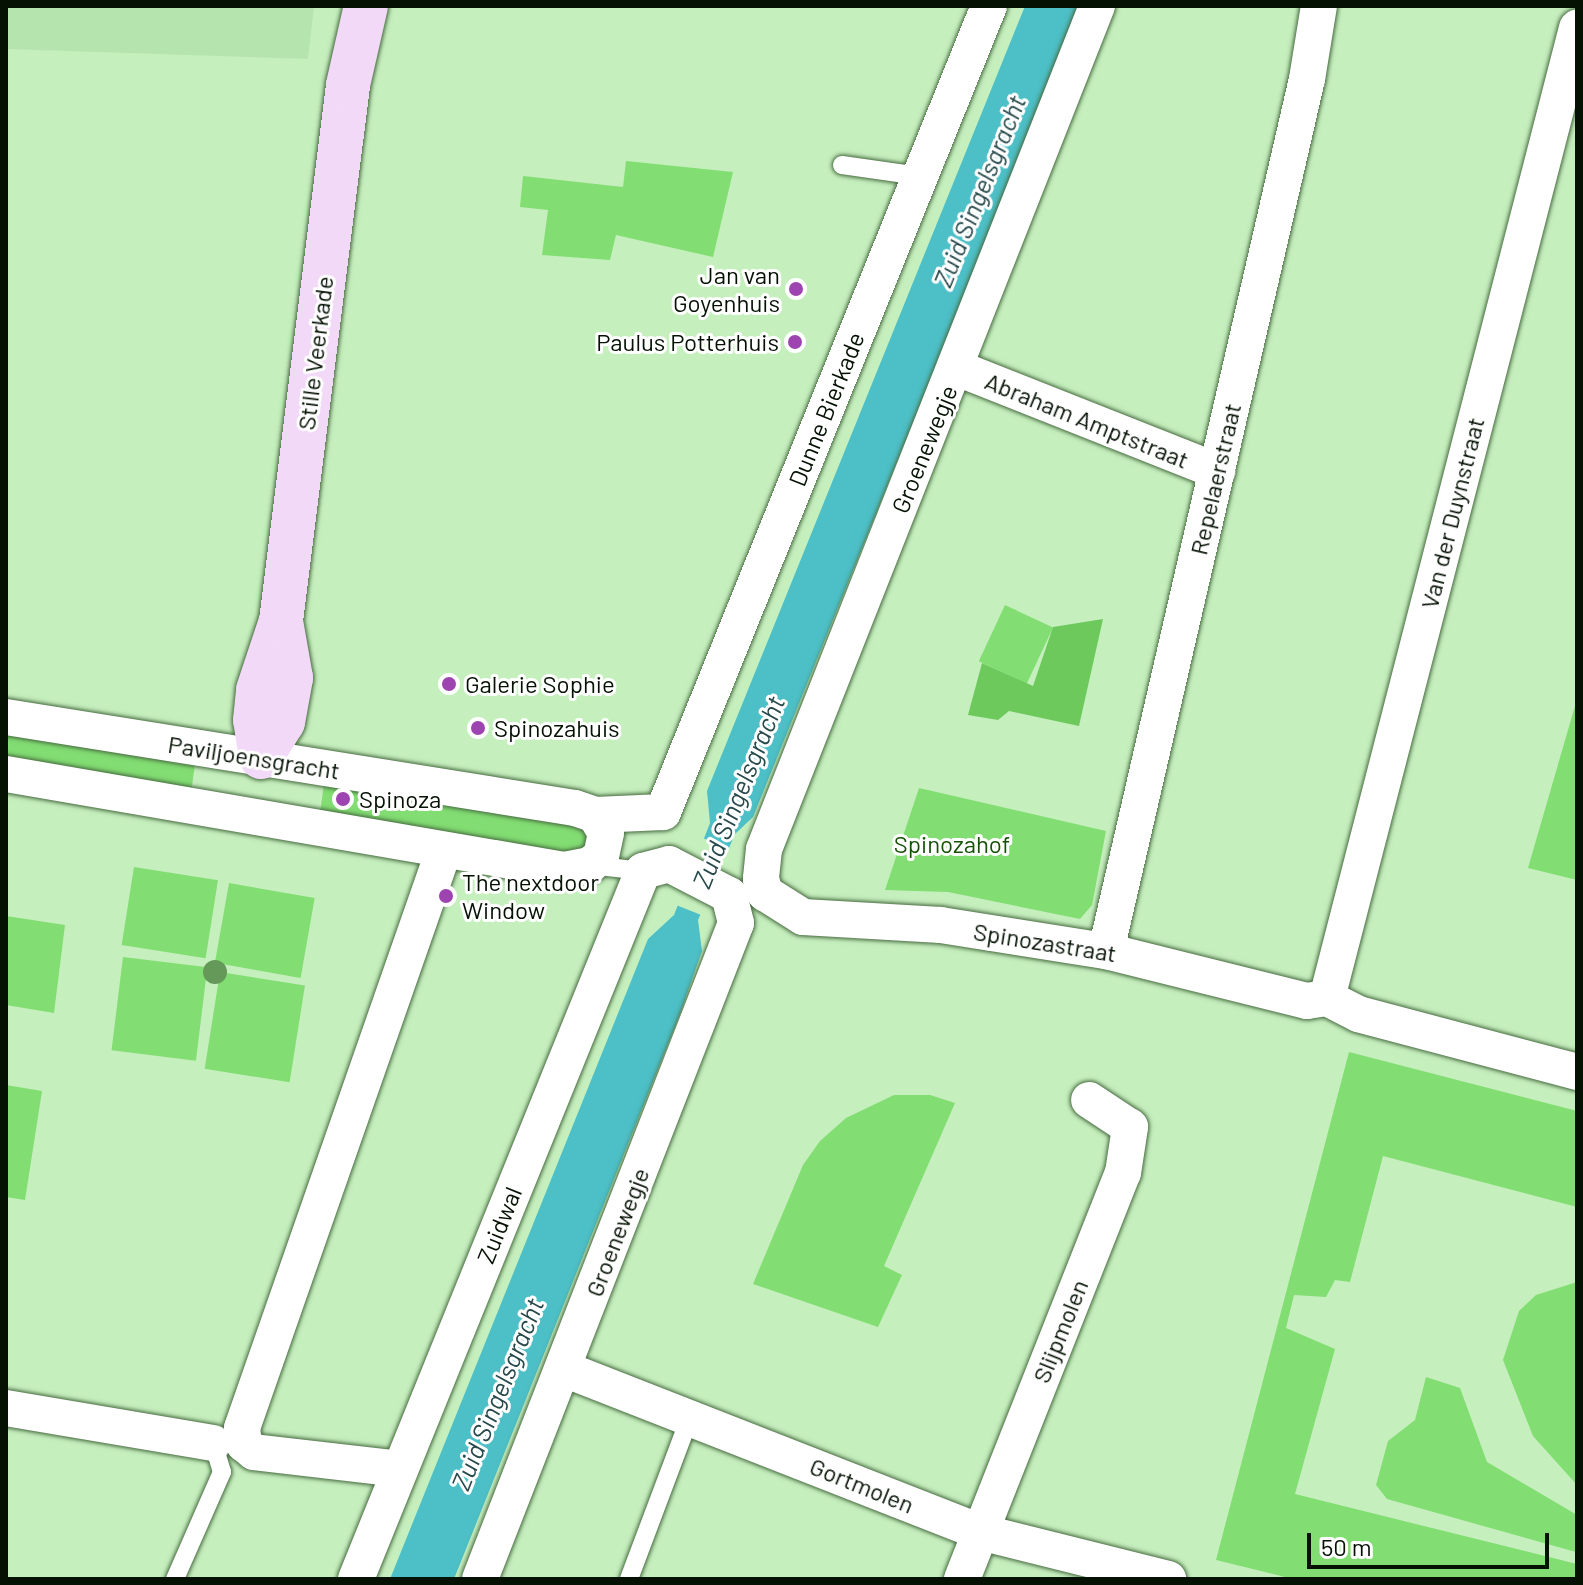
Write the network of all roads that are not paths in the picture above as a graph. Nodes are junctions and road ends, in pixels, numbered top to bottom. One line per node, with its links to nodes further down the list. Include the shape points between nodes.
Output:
1 (337, 6): 7 (street, Stille Veerkade)
2 (366, 6): 7 (street, Stille Veerkade)
3 (989, 6): 9 (street, Dunne Bierkade)
4 (1097, 6): 10 (street, Groenewegje)
5 (1319, 6): 11 (street, Repelaerstraat)
6 (1577, 28): 24 (street, Van der Duynstraat)
7 (348, 85): 13 (street, Stille Veerkade, via 281,621 260,670 255,720)
8 (842, 165): 9 (lane)
9 (919, 176): 15 (street, Dunne Bierkade)
10 (957, 368): 11 (street, Abraham Amptstraat); 21 (street, Groenewegje, via 764,849)
11 (1217, 471): 23 (street, Repelaerstraat)
12 (6, 717): 13 (street, Paviljoensgracht)
13 (261, 757): 16 (street, Stille Veerkade); 17 (street, Paviljoensgracht)
14 (6, 774): 16 (street)
15 (663, 812): 17 (street, Paviljoensgracht)
16 (243, 815): 18 (street)
17 (595, 815): 19 (street, via 606,833 601,856)
18 (444, 850): 19 (street, via 564,870); 30 (street, via 242,1428)
19 (590, 865): 20 (lane)
20 (643, 871): 22 (street, via 669,864); 31 (street, Zuidwal)
21 (763, 886): 22 (lane); 23 (street, Spinozastraat, via 803,917 941,925)
22 (724, 891): 27 (street, Groenewegje, via 736,923)
23 (1106, 951): 24 (street, Spinozastraat, via 1307,1001)
24 (1327, 998): 25 (street, via 1358,1014)
25 (1577, 1072)
26 (1089, 1100): 32 (street, Slijpmolen, via 1130,1127 1123,1173)
27 (564, 1369): 29 (street, Gortmolen); 35 (street, Groenewegje)
28 (6, 1408): 30 (street)
29 (690, 1417): 32 (street, Gortmolen); 36 (lane)
30 (228, 1444): 31 (street, via 254,1452); 33 (lane, via 222,1472)
31 (400, 1469): 34 (street, Zuidwal)
32 (980, 1532): 37 (street, Slijpmolen); 38 (street, Gortmolen)
33 (175, 1579)
34 (356, 1579)
35 (480, 1579)
36 (629, 1579)
37 (962, 1579)
38 (1168, 1579)

